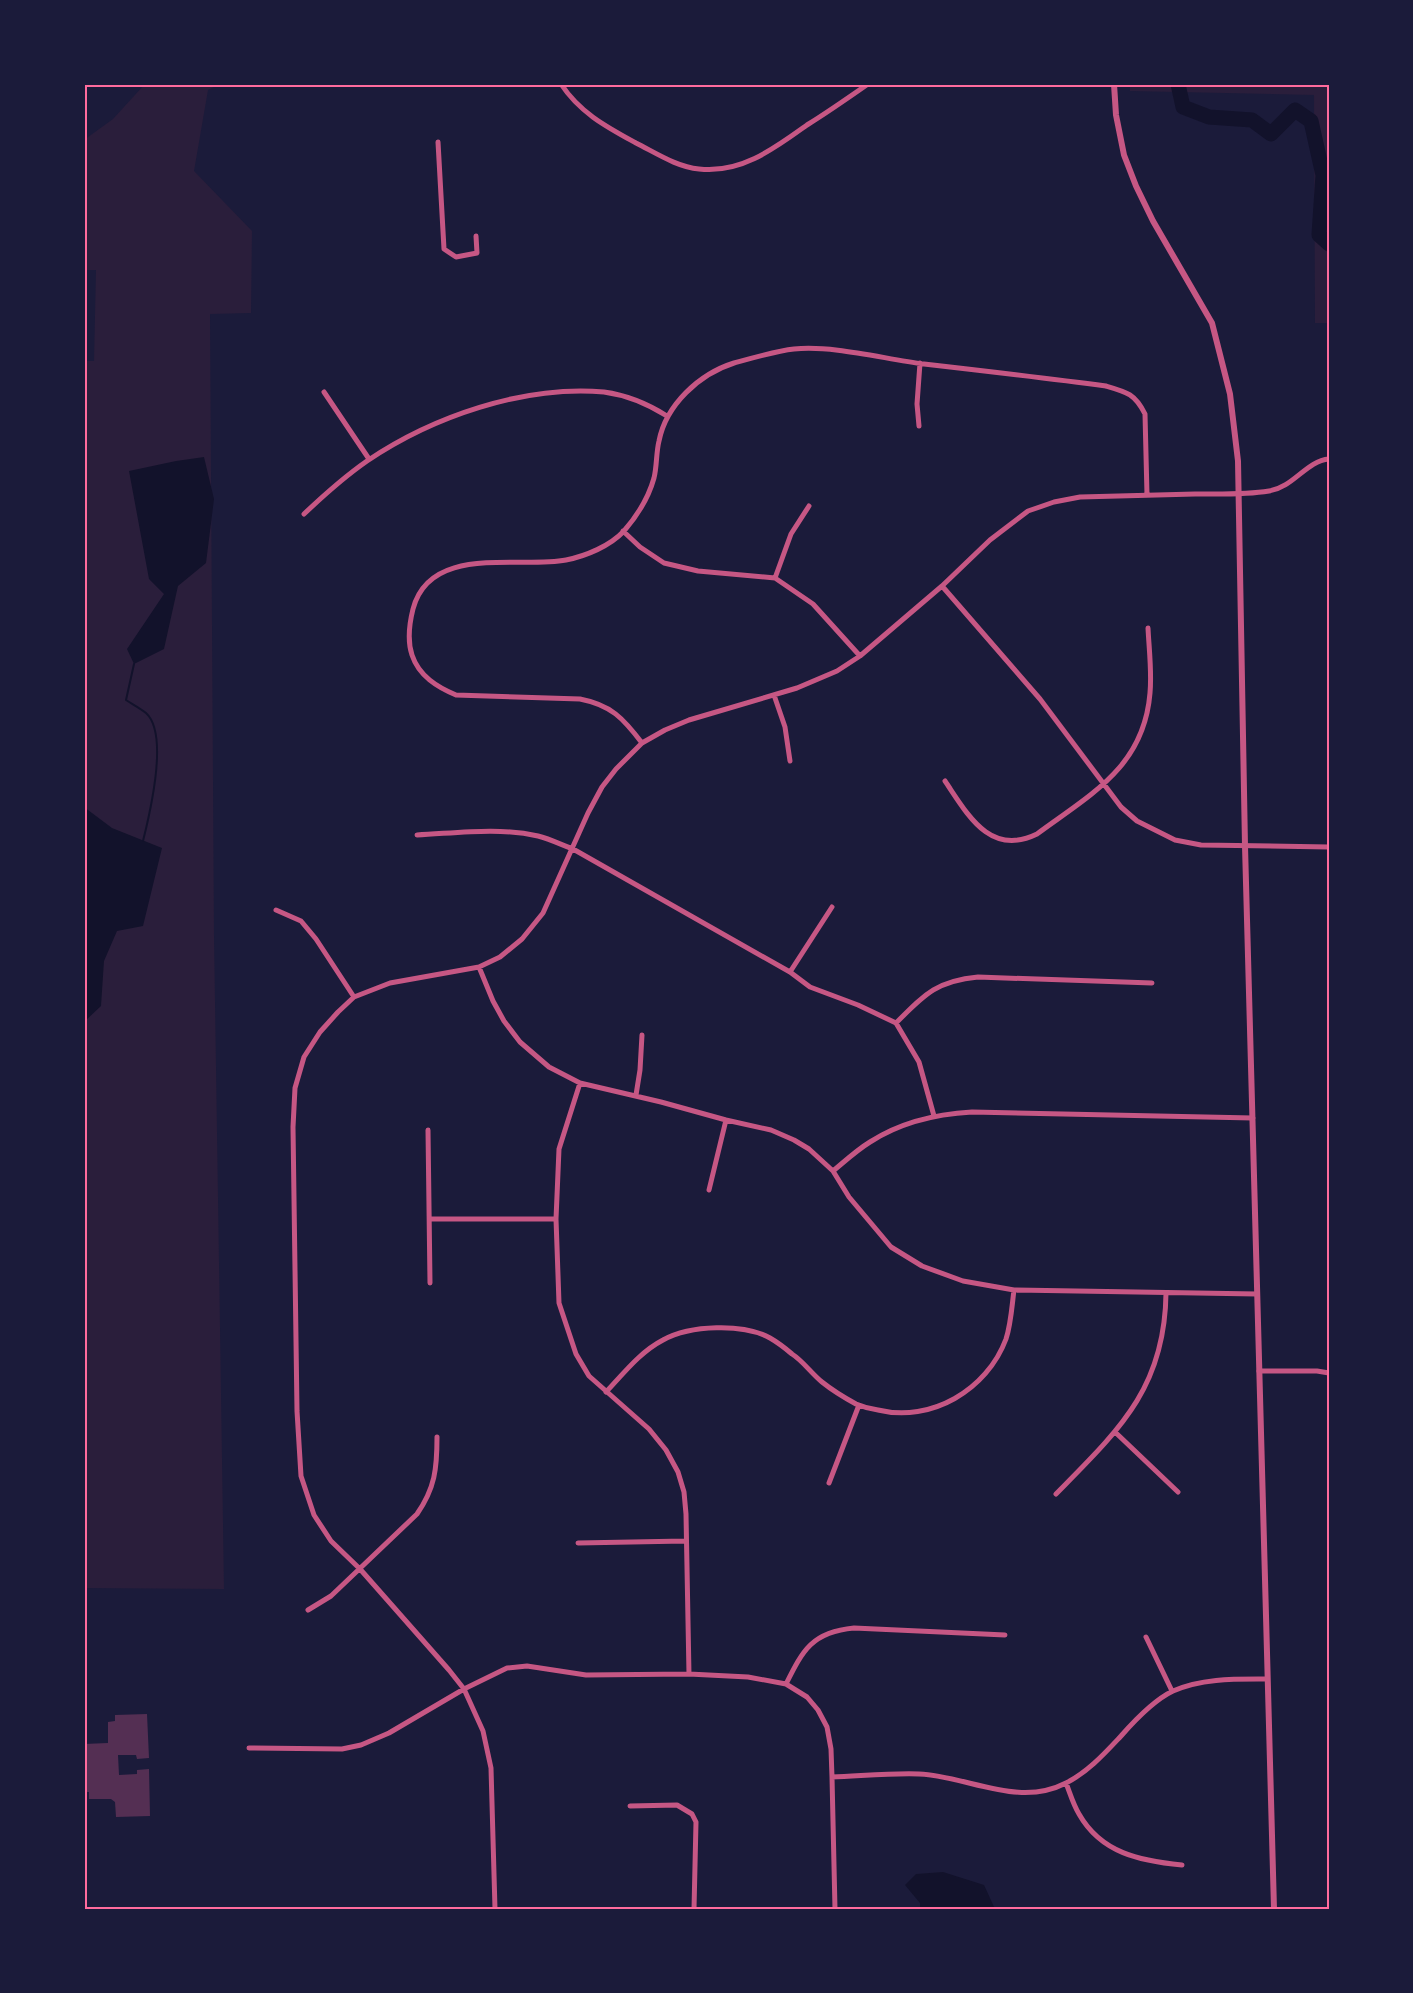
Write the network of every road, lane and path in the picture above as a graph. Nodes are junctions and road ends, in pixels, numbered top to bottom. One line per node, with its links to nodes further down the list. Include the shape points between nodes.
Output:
1 (561, 84): 2 (street, via 589,116 670,161 699,169 727,169 769,152)
2 (868, 84)
3 (1114, 84): 12 (street, via 1124,155 1136,186 1212,323 1230,394)
4 (438, 142): 5 (street, via 444,249 456,257 477,254)
5 (476, 236)
6 (920, 363): 8 (street, via 834,350 794,349 716,371 682,397); 9 (street, via 916,404); 13 (street, via 1128,392 1145,414)
7 (324, 392): 10 (street)
8 (667, 416): 10 (street, via 653,407 604,393 537,394 470,410 429,426); 16 (street, via 650,488)
9 (919, 426)
10 (369, 459): 15 (street)
11 (1329, 459): 12 (street, via 1320,460 1292,482 1271,490)
12 (1239, 493): 13 (street); 27 (street)
13 (1147, 495): 18 (street, via 1080,497 1028,512 990,540)
14 (809, 506): 17 (street, via 791,534)
15 (304, 514)
16 (623, 531): 17 (street, via 664,563 699,571); 22 (street, via 610,543 567,560 479,562 446,571 416,597 409,641 420,671 440,688 456,695 595,702 612,710)
17 (775, 578): 20 (street, via 813,604)
18 (942, 586): 20 (street); 25 (street, via 1040,699)
19 (1148, 628): 25 (street, via 1150,691 1145,725 1127,760)
20 (860, 656): 21 (street, via 837,671)
21 (774, 695): 22 (street, via 689,720); 23 (street, via 785,727)
22 (642, 743): 29 (street, via 602,787)
23 (790, 761)
24 (945, 781): 25 (street, via 980,827 1004,842 1036,834)
25 (1105, 783): 27 (street, via 1137,821 1175,840)
26 (417, 835): 29 (street, via 511,832)
27 (1245, 846): 28 (street); 41 (street)
28 (1329, 846)
29 (573, 849): 32 (street, via 534,926 511,949); 33 (street)
30 (832, 907): 33 (street)
31 (276, 910): 35 (street, via 301,921)
32 (479, 967): 35 (street, via 390,983); 38 (street, via 498,1011 520,1042 549,1067)
33 (790, 972): 36 (street, via 810,987)
34 (1152, 983): 36 (street, via 962,979 929,991)
35 (354, 997): 63 (street, via 320,1032 304,1057 295,1088 293,1127 301,1476 314,1515 331,1541)
36 (896, 1023): 40 (street, via 919,1062)
37 (642, 1035): 39 (street)
38 (580, 1083): 39 (street); 47 (street, via 558,1149)
39 (636, 1095): 42 (street)
40 (934, 1116): 41 (street, via 972,1112); 44 (street, via 869,1142)
41 (1253, 1118): 51 (street)
42 (726, 1120): 44 (street, via 771,1130 794,1140); 45 (street)
43 (428, 1130): 46 (street)
44 (833, 1171): 49 (street, via 863,1216 891,1247 922,1266 963,1281)
45 (709, 1190)
46 (429, 1219): 47 (street); 48 (street)
47 (556, 1219): 54 (street, via 562,1314 576,1354 589,1376)
48 (430, 1283)
49 (1014, 1290): 50 (street); 55 (street, via 1006,1338 990,1366 966,1392 943,1405 911,1413)
50 (1166, 1293): 51 (street); 56 (street, via 1163,1341 1154,1370 1140,1399)
51 (1257, 1294): 52 (street)
52 (1259, 1371): 53 (street); 68 (street)
53 (1329, 1373)
54 (606, 1392): 55 (street, via 636,1360 665,1339 727,1327 768,1337 822,1382); 61 (street, via 649,1429 678,1472 684,1492)
55 (859, 1406): 58 (street)
56 (1115, 1432): 59 (street); 60 (street)
57 (437, 1437): 63 (street, via 435,1478 427,1500)
58 (829, 1483)
59 (1178, 1491)
60 (1056, 1494)
61 (685, 1541): 62 (street); 67 (street)
62 (578, 1543)
63 (360, 1569): 64 (street, via 331,1596); 70 (street)
64 (308, 1610)
65 (1005, 1635): 69 (street, via 838,1630 811,1643)
66 (1146, 1637): 71 (street)
67 (689, 1674): 69 (street, via 748,1677); 70 (street, via 586,1675 527,1666 507,1668)
68 (1267, 1679): 71 (street, via 1231,1679); 80 (street)
69 (786, 1684): 73 (street, via 807,1697 818,1710 831,1749)
70 (464, 1689): 72 (street, via 361,1745 331,1749); 77 (street, via 483,1731 491,1768)
71 (1172, 1691): 74 (street, via 1139,1716 1099,1760)
72 (249, 1748)
73 (832, 1777): 74 (street, via 919,1774 1008,1793 1045,1790); 79 (street)
74 (1066, 1783): 76 (street, via 1078,1813 1104,1842 1140,1860)
75 (630, 1806): 78 (street, via 676,1805 692,1814 696,1822)
76 (1182, 1865)
77 (495, 1909)
78 (694, 1909)
79 (836, 1909)
80 (1274, 1909)

